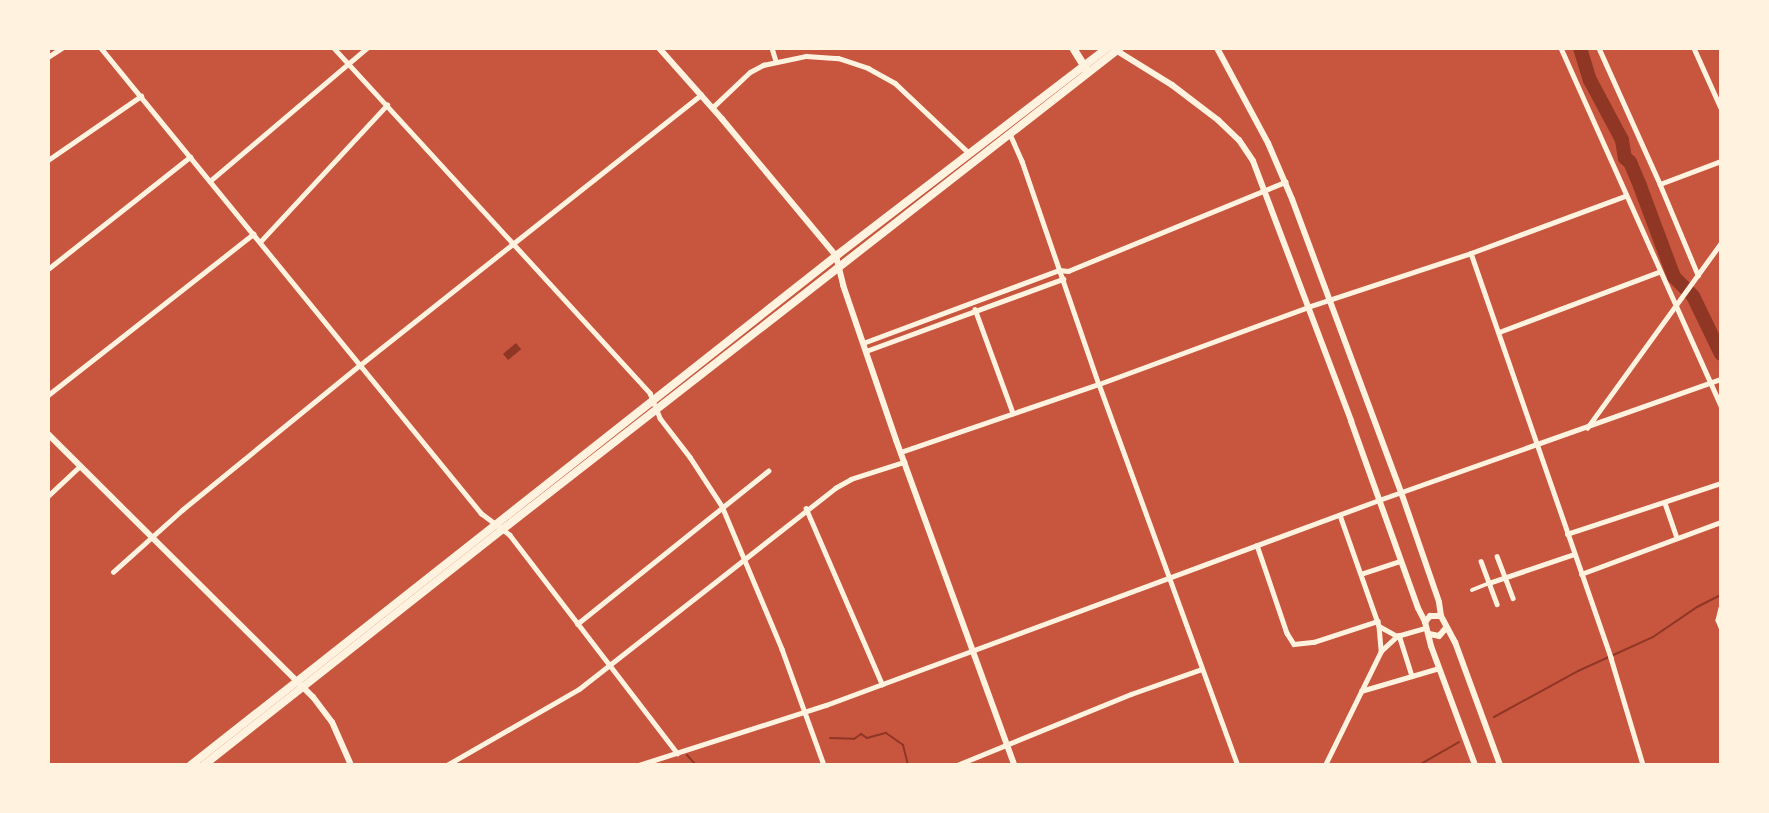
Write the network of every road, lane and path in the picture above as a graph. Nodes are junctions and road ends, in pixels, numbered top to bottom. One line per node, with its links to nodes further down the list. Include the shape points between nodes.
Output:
1 (49, 48): 14 (street)
2 (62, 48): 14 (street)
3 (101, 48): 18 (street)
4 (334, 48): 16 (street)
5 (366, 48): 16 (street)
6 (659, 48): 19 (street)
7 (772, 48): 15 (street)
8 (1073, 48): 17 (main road)
9 (1217, 48): 29 (street)
10 (1561, 48): 32 (street)
11 (1599, 48): 30 (street)
12 (1694, 48): 22 (street)
13 (1112, 50): 17 (main road); 31 (street, via 1186,95 1229,130 1247,151)
14 (51, 56)
15 (776, 61): 21 (street, via 750,72); 24 (street, via 822,57 868,68 906,92)
16 (348, 63): 20 (street); 28 (street)
17 (1087, 70): 23 (main road)
18 (141, 96): 25 (street); 26 (street)
19 (701, 96): 21 (street); 36 (street)
20 (387, 105): 34 (street); 36 (street)
21 (712, 108): 38 (street)
22 (1721, 108)
23 (1007, 130): 24 (main road); 39 (main road); 41 (street, via 1020,154)
24 (969, 153): 38 (main road)
25 (190, 157): 28 (street); 40 (street)
26 (48, 160)
27 (1721, 161): 30 (street)
28 (210, 181): 33 (street)
29 (1286, 182): 31 (street); 46 (street)
30 (1660, 184): 44 (street)
31 (1264, 190): 42 (street); 48 (street)
32 (1626, 196): 37 (street); 43 (street)
33 (253, 234): 34 (street); 58 (street)
34 (260, 242): 54 (street)
35 (1721, 243): 44 (street)
36 (514, 245): 54 (street); 59 (street, via 647,390)
37 (1471, 253): 46 (street); 51 (street)
38 (836, 256): 39 (street); 59 (main road)
39 (838, 266): 52 (street); 59 (main road)
40 (48, 269)
41 (1059, 270): 42 (street); 45 (street); 47 (street)
42 (1068, 271): 45 (street)
43 (1659, 272): 49 (street); 51 (street)
44 (1698, 275): 49 (street)
45 (1063, 279): 50 (street); 57 (street)
46 (1332, 300): 48 (street); 70 (street)
47 (974, 303): 50 (street); 52 (street)
48 (1308, 307): 57 (street); 72 (street)
49 (1675, 307): 56 (street); 62 (street)
50 (976, 312): 53 (street); 61 (street)
51 (1499, 332): 64 (street)
52 (863, 343): 53 (street)
53 (866, 351): 65 (street)
54 (360, 365): 78 (street, via 481,513); 80 (street)
55 (1721, 379): 56 (street)
56 (1711, 383): 60 (street); 62 (street)
57 (1099, 384): 61 (street); 91 (street)
58 (48, 395)
59 (655, 405): 74 (street); 78 (main road)
60 (1721, 406)
61 (1013, 413): 65 (street)
62 (1587, 428): 64 (street)
63 (48, 434): 67 (street)
64 (1538, 446): 70 (street); 79 (street)
65 (901, 452): 66 (street)
66 (904, 462): 75 (street, via 846,481); 106 (street)
67 (80, 466): 71 (street); 80 (street)
68 (768, 471): 74 (street)
69 (1721, 483): 73 (street)
70 (1401, 492): 72 (street); 98 (street)
71 (48, 496)
72 (1379, 500): 76 (street); 86 (street)
73 (1665, 503): 79 (street); 81 (street)
74 (722, 506): 85 (street); 99 (street)
75 (806, 508): 85 (street); 113 (street)
76 (1340, 515): 82 (street); 89 (street)
77 (1721, 522): 81 (street)
78 (499, 527): 99 (street, via 514,539); 104 (main road)
79 (1567, 534): 83 (street)
80 (150, 538): 88 (street); 112 (street)
81 (1677, 538): 90 (street)
82 (1257, 545): 91 (street); 100 (street, via 1294,644)
83 (1574, 554): 90 (street); 92 (street)
84 (1497, 556): 92 (street)
85 (745, 557): 108 (street); 116 (street)
86 (1400, 561): 89 (street); 102 (street)
87 (1481, 561): 93 (street)
88 (113, 572)
89 (1361, 574): 100 (street)
90 (1581, 574): 132 (street)
91 (1169, 577): 106 (street); 110 (street)
92 (1506, 577): 93 (street); 95 (street)
93 (1489, 583): 94 (street); 96 (street)
94 (1472, 590)
95 (1513, 598)
96 (1497, 604)
97 (1721, 608): 101 (street)
98 (1441, 616): 102 (street, via 1430,616); 103 (street)
99 (577, 624): 108 (street)
100 (1378, 624): 105 (street); 107 (street)
101 (1721, 627)
102 (1426, 628): 103 (street, via 1439,636); 105 (street); 109 (street)
103 (1446, 628): 131 (street, via 1455,642)
104 (365, 633): 112 (main road); 114 (main road)
105 (1398, 636): 107 (street); 111 (street)
106 (972, 650): 113 (street); 118 (street)
107 (1381, 651): 115 (street)
108 (609, 665): 119 (street); 123 (street, via 558,702)
109 (1439, 668): 111 (street); 130 (street)
110 (1202, 669): 118 (street, via 1121,698); 128 (street)
111 (1413, 676): 115 (street)
112 (297, 681): 114 (street); 117 (main road)
113 (882, 684): 116 (street)
114 (304, 687): 117 (main road); 122 (street, via 332,723)
115 (1361, 692): 129 (street)
116 (806, 711): 119 (street); 125 (street)
117 (233, 737): 120 (main road); 121 (main road)
118 (1007, 747): 126 (street); 127 (street)
119 (677, 753): 124 (street)
120 (191, 765)
121 (204, 765)
122 (351, 765)
123 (447, 765)
124 (639, 765)
125 (825, 765)
126 (957, 765)
127 (1014, 765)
128 (1238, 765)
129 (1325, 765)
130 (1474, 765)
131 (1500, 765)
132 (1643, 765)

